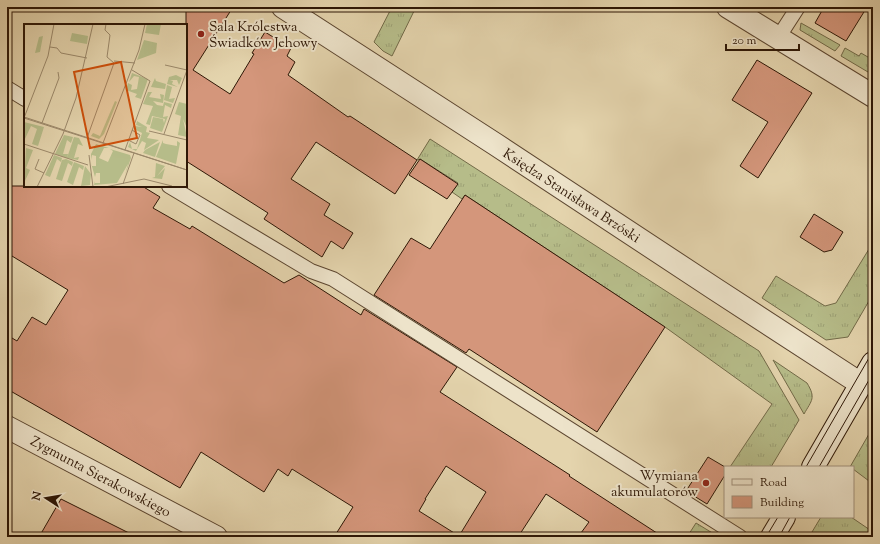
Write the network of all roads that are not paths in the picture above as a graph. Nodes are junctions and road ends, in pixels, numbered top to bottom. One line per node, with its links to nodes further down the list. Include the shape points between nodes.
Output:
1 (283, 7): 10 (street, Księdza Stanisława Brzóski)
2 (728, 7): 4 (street)
3 (798, 7): 4 (lane)
4 (778, 38): 6 (street)
5 (7, 88): 7 (lane)
6 (873, 96)
7 (24, 98)
8 (172, 187): 15 (lane, via 311,271 333,279)
9 (873, 363): 10 (street)
10 (861, 384): 12 (street)
11 (7, 427): 14 (street, Zygmunta Sierakowskiego)
12 (814, 466)
13 (783, 518): 16 (street)
14 (216, 537)
15 (740, 537)
16 (772, 537)

